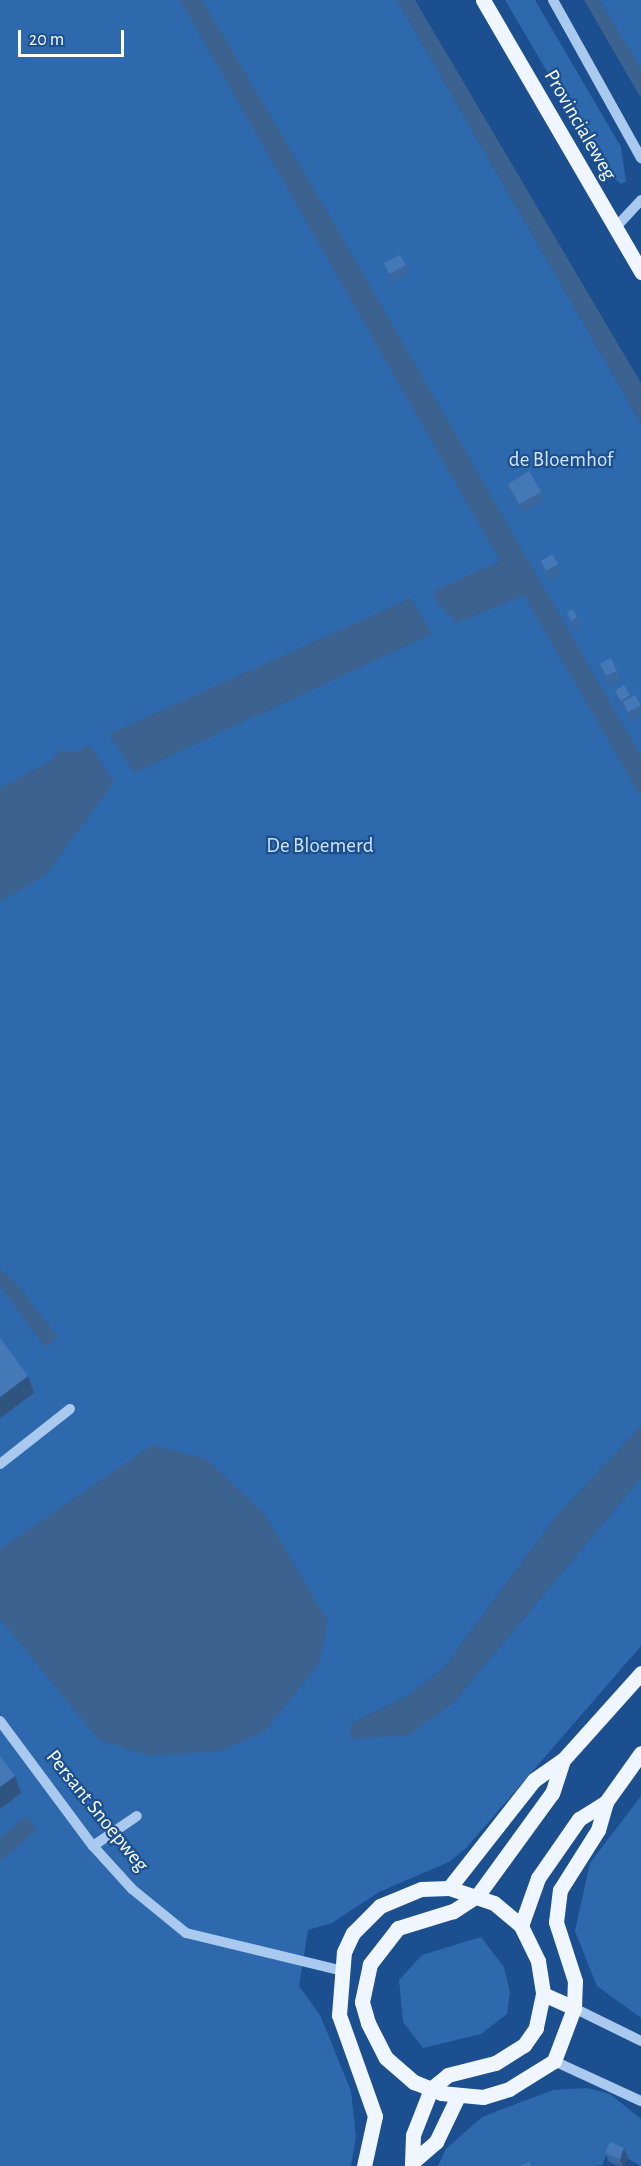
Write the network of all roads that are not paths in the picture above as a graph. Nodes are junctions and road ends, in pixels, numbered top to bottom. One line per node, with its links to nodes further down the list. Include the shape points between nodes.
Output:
1 (483, 0): 5 (main road, Provincialeweg)
2 (553, 0): 3 (street)
3 (641, 158)
4 (641, 200): 5 (street)
5 (616, 227): 6 (main road, Provincialeweg)
6 (641, 272)
7 (70, 1409): 8 (street)
8 (0, 1464)
9 (641, 1673): 12 (main road)
10 (0, 1721): 15 (street, Persant Snoepweg)
11 (641, 1753): 13 (main road)
12 (563, 1760): 16 (main road, via 534,1780); 17 (main road, via 552,1793)
13 (606, 1802): 18 (main road, via 579,1819 538,1878); 22 (main road, via 598,1830 560,1890 561,1938 575,1981)
14 (138, 1816): 15 (street)
15 (93, 1846): 19 (street, Persant Snoepweg, via 132,1889 186,1933)
16 (449, 1888): 17 (main road); 19 (main road, via 421,1889 380,1906 353,1933)
17 (478, 1895): 18 (main road); 20 (main road, via 453,1911 398,1928 370,1964)
18 (521, 1926): 21 (main road, via 538,1961)
19 (339, 1971): 20 (main road); 29 (main road, via 343,2033 369,2090 375,2116)
20 (363, 1985): 25 (main road, via 368,2023 386,2058)
21 (543, 1994): 22 (main road); 25 (main road, via 536,2028 524,2045 495,2063 448,2075)
22 (574, 2008): 23 (street); 24 (main road)
23 (641, 2041)
24 (554, 2061): 26 (main road, via 509,2089 483,2097); 27 (street)
25 (431, 2089): 26 (main road); 28 (main road, via 413,2135)
26 (458, 2096): 28 (main road, via 436,2142)
27 (641, 2101)
28 (413, 2163)
29 (364, 2166)

